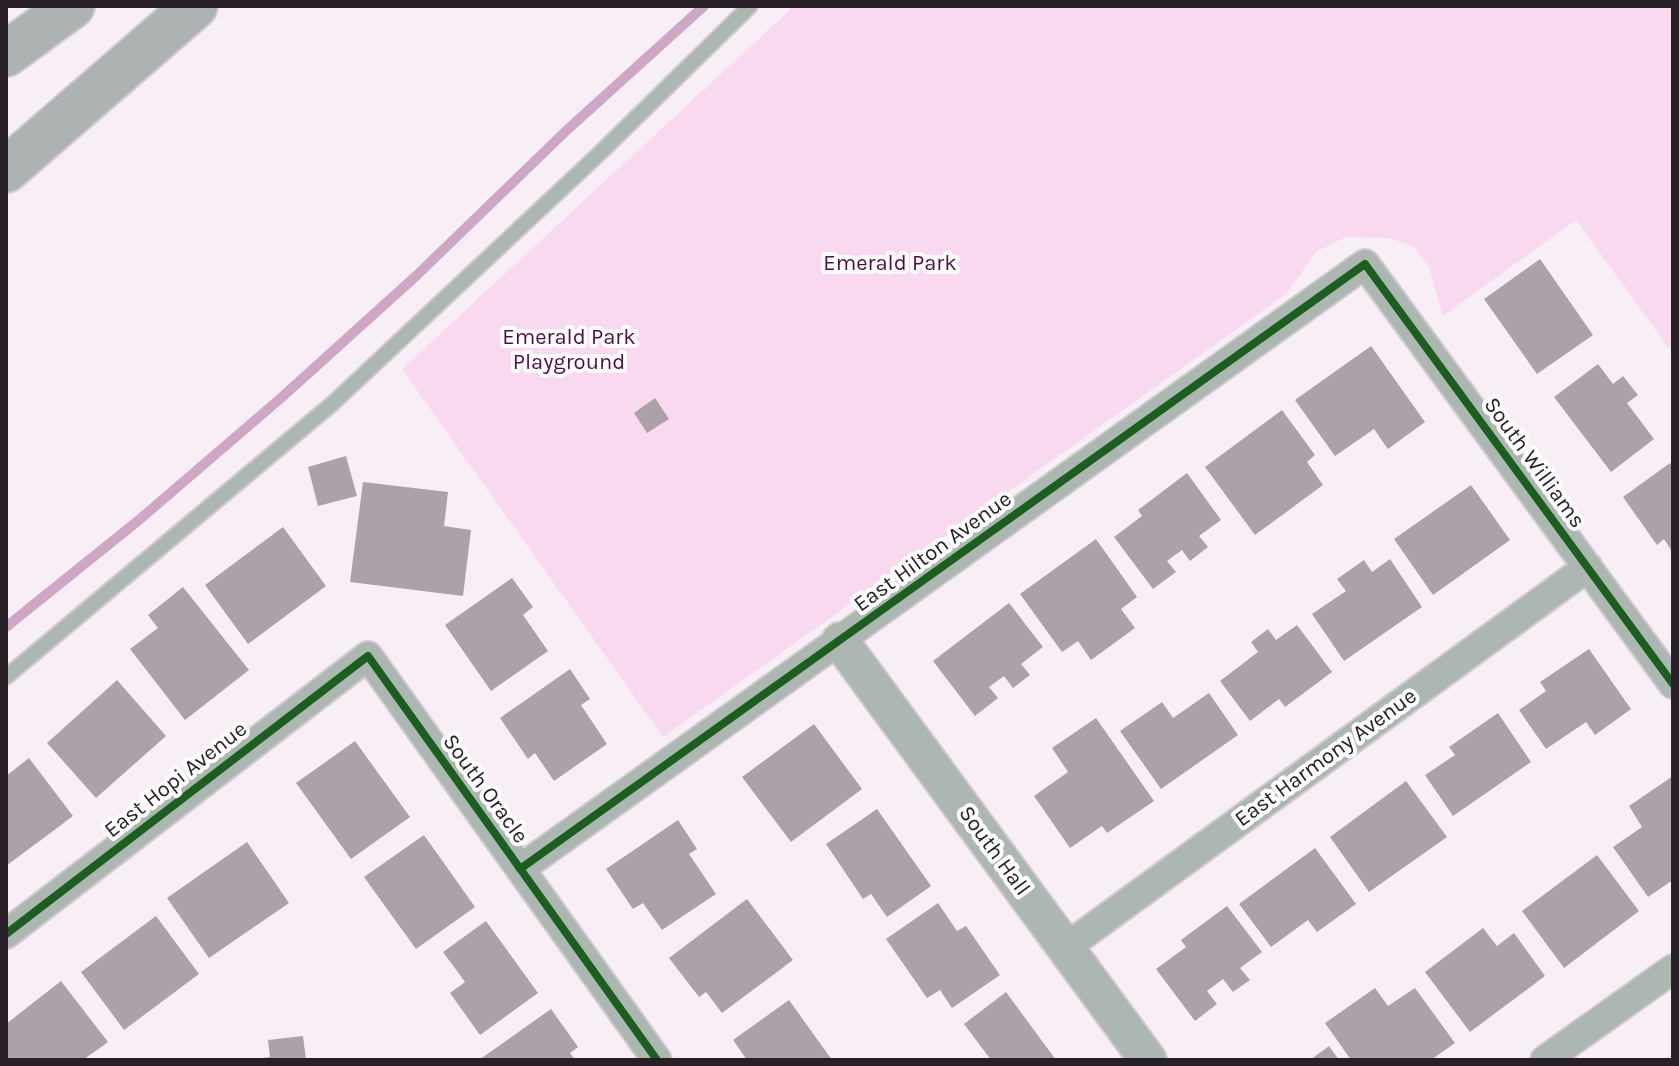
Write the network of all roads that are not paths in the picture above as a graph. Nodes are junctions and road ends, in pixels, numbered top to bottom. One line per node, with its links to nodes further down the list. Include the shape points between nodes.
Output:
1 (72, 6): 4 (highway)
2 (195, 6): 5 (highway)
3 (750, 6): 10 (lane, via 332,404)
4 (6, 54)
5 (6, 170)
6 (1365, 264): 7 (street, South Williams); 8 (street, East Hilton Avenue)
7 (1588, 567): 11 (street, South Williams); 14 (street, East Harmony Avenue)
8 (840, 641): 12 (street, East Hilton Avenue); 14 (street, South Hall)
9 (368, 656): 12 (street, South Oracle); 13 (street, East Hopi Avenue)
10 (6, 677)
11 (1673, 684)
12 (520, 869): 16 (street, South Oracle)
13 (6, 934)
14 (1065, 948): 17 (street, South Hall)
15 (1673, 969): 18 (street)
16 (657, 1060)
17 (1148, 1060)
18 (1545, 1060)

